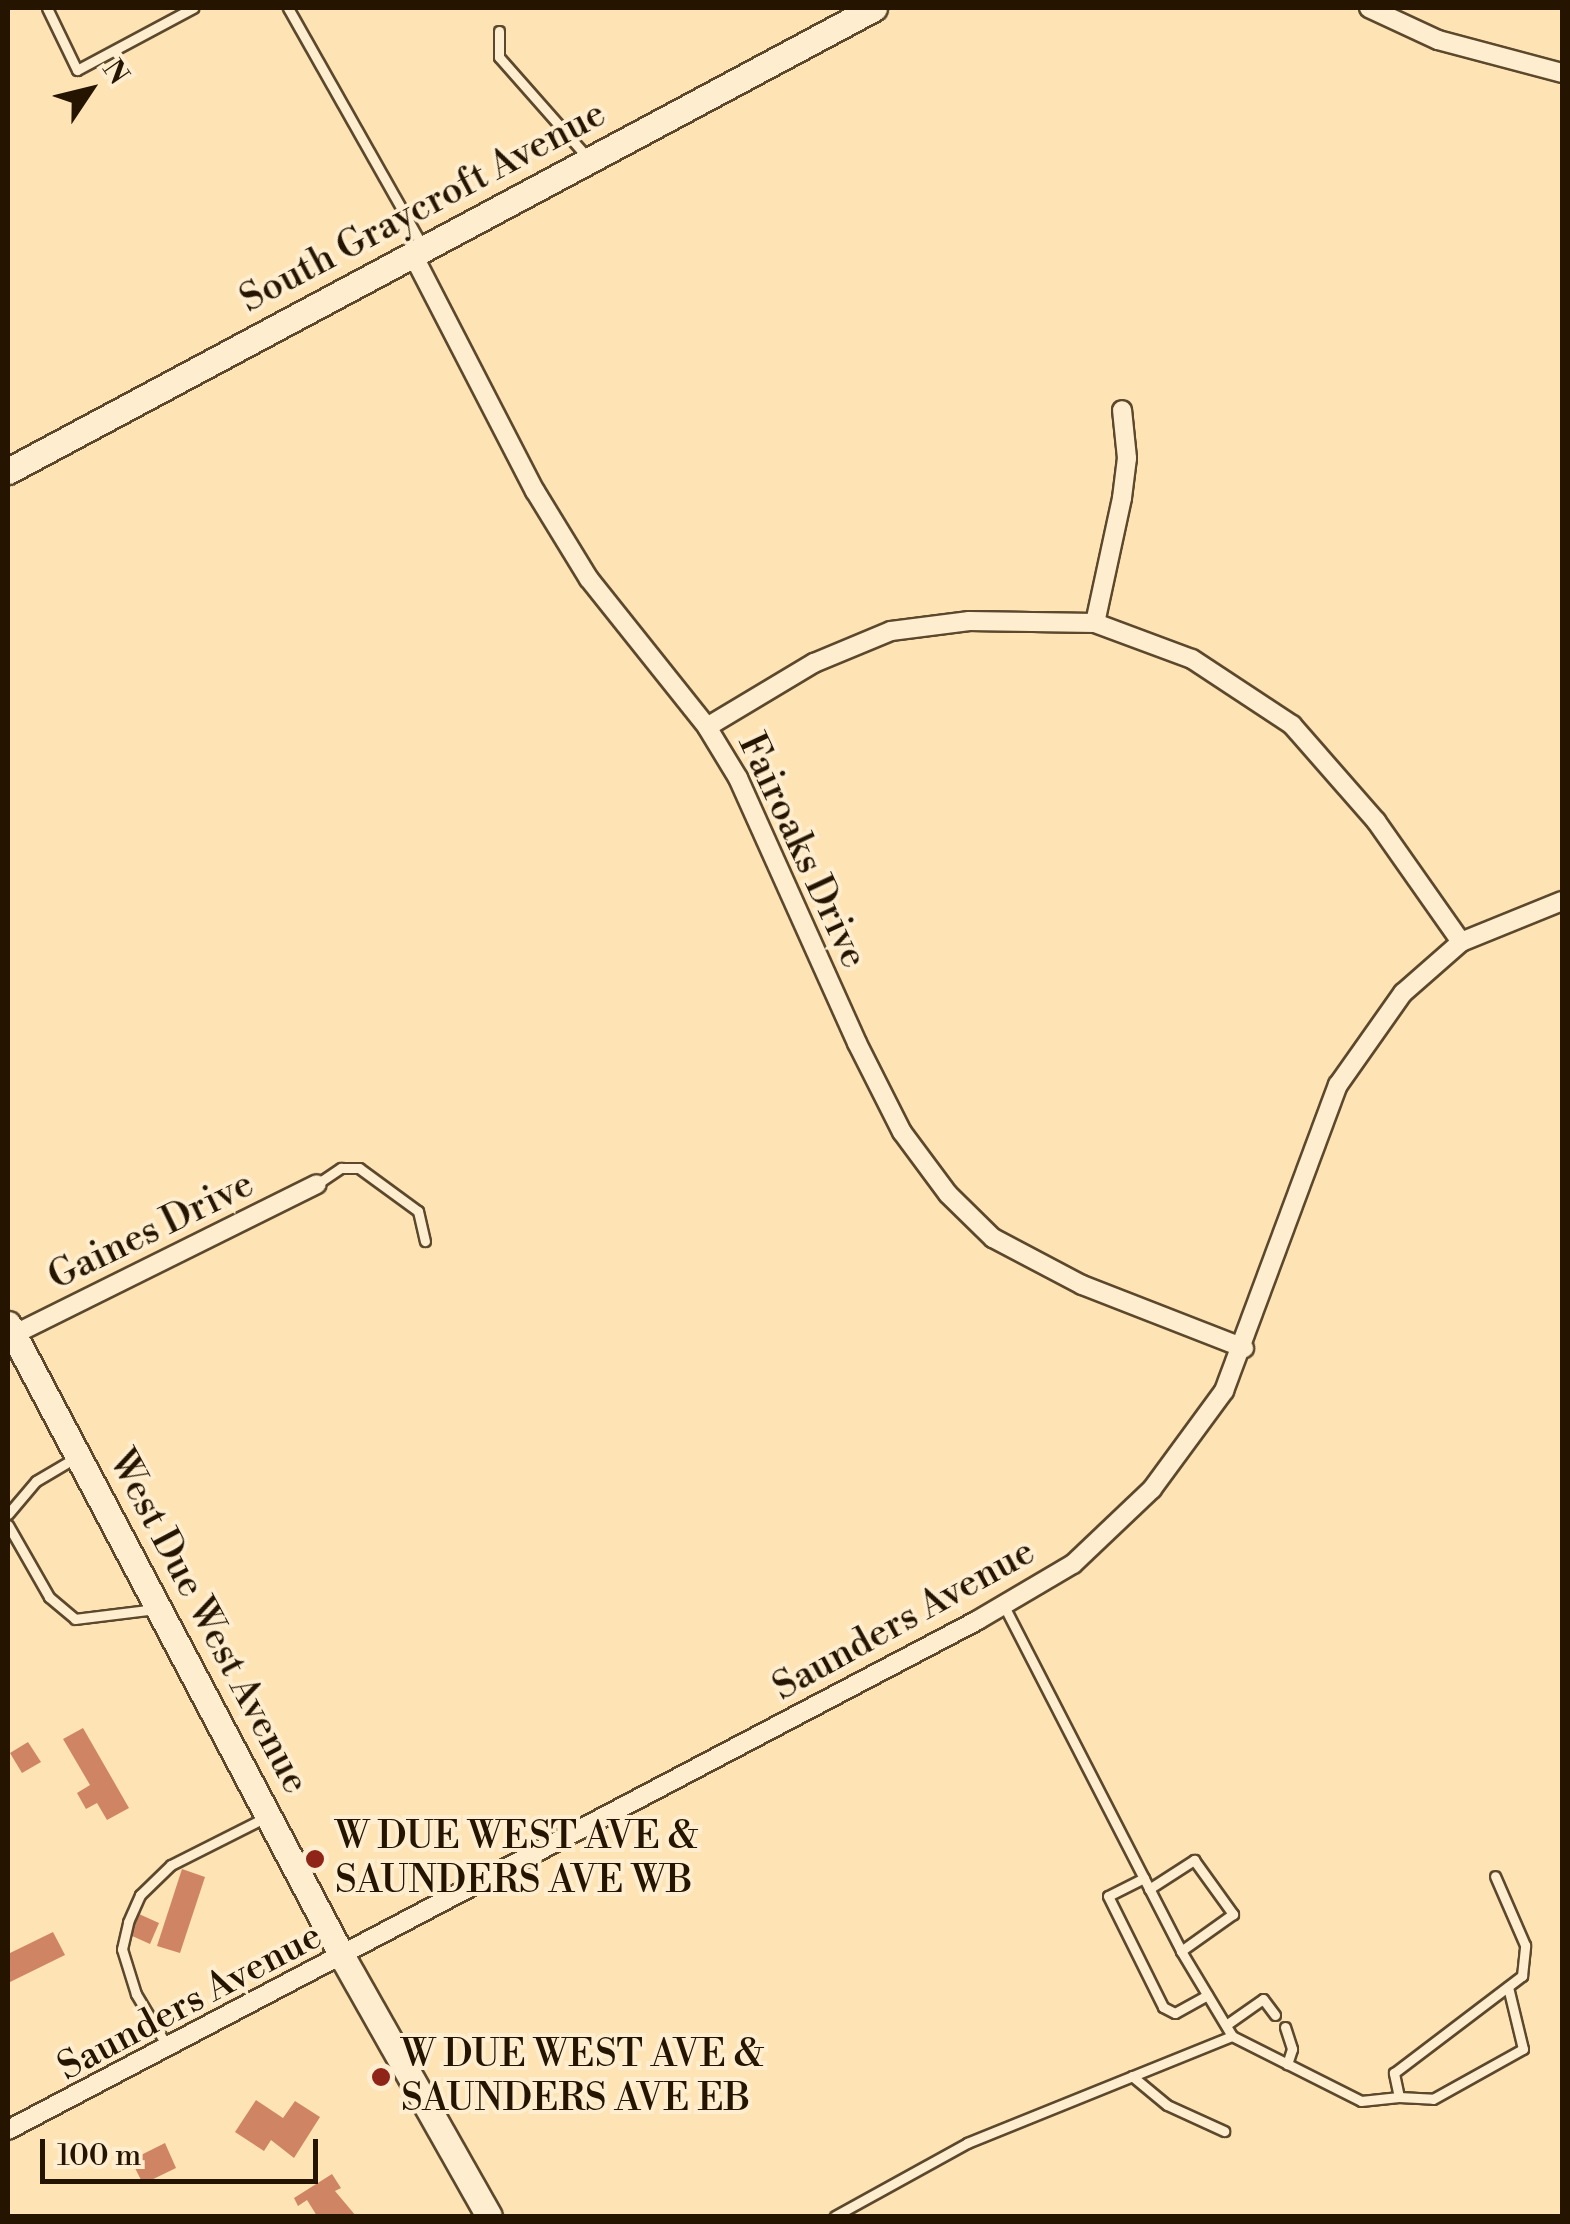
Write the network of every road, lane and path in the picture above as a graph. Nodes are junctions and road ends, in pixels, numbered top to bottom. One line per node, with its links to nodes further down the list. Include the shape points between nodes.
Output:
1 (47, 8): 2 (lane, via 77,70)
2 (192, 8)
3 (288, 8): 9 (lane)
4 (874, 8): 8 (main road, South Graycroft Avenue)
5 (1369, 8): 7 (street, via 1438,40)
6 (499, 31): 8 (lane, via 499,57)
7 (1562, 72)
8 (590, 160): 9 (main road, South Graycroft Avenue)
9 (418, 252): 11 (main road, South Graycroft Avenue); 13 (street, Fairoaks Drive, via 534,491 588,579)
10 (1122, 410): 12 (street, via 1124,485)
11 (8, 471)
12 (1095, 623): 13 (street, via 969,621 891,631 814,662); 15 (street, via 1192,658 1292,725 1376,821)
13 (707, 727): 19 (street, Fairoaks Drive, via 738,778 893,1114 948,1194 993,1238 1082,1285)
14 (1562, 901): 15 (street, Saunders Avenue)
15 (1461, 942): 19 (street, Saunders Avenue, via 1404,993 1338,1085)
16 (317, 1184): 17 (lane, via 341,1168 359,1168 418,1211); 18 (street, Gaines Drive)
17 (426, 1241)
18 (10, 1330): 20 (main road, West Due West Avenue)
19 (1244, 1348): 23 (street, Saunders Avenue, via 1198,1434 1152,1489 1073,1564)
20 (77, 1456): 21 (lane, via 36,1481); 24 (main road, West Due West Avenue)
21 (8, 1514)
22 (9, 1530): 24 (lane, via 49,1597 75,1619)
23 (1004, 1606): 27 (lane); 30 (street, Saunders Avenue)
24 (158, 1609): 25 (main road, West Due West Avenue)
25 (268, 1816): 30 (main road, West Due West Avenue); 37 (lane, via 171,1864 140,1895 128,1922 122,1950 136,1994)
26 (1494, 1876): 31 (lane, via 1524,1945 1522,1976)
27 (1144, 1878): 28 (lane); 32 (lane, via 1108,1896 1164,2008 1175,2013)
28 (1150, 1888): 29 (lane); 29 (lane, via 1194,1860 1233,1914)
29 (1181, 1950): 32 (lane)
30 (343, 1958): 37 (street, Saunders Avenue); 43 (main road, West Due West Avenue)
31 (1508, 1987): 40 (lane, via 1394,2072); 40 (lane, via 1523,2049 1433,2099)
32 (1207, 1995): 34 (lane)
33 (1275, 2014): 34 (lane, via 1263,1999)
34 (1226, 2025): 36 (lane)
35 (1285, 2027): 38 (lane, via 1292,2049)
36 (1232, 2036): 38 (lane); 39 (lane)
37 (169, 2050): 41 (street, Saunders Avenue)
38 (1287, 2064): 40 (lane, via 1361,2102)
39 (1132, 2076): 42 (lane, via 1167,2105); 44 (lane, via 967,2143)
40 (1399, 2097)
41 (8, 2130)
42 (1224, 2131)
43 (490, 2216)
44 (835, 2216)

